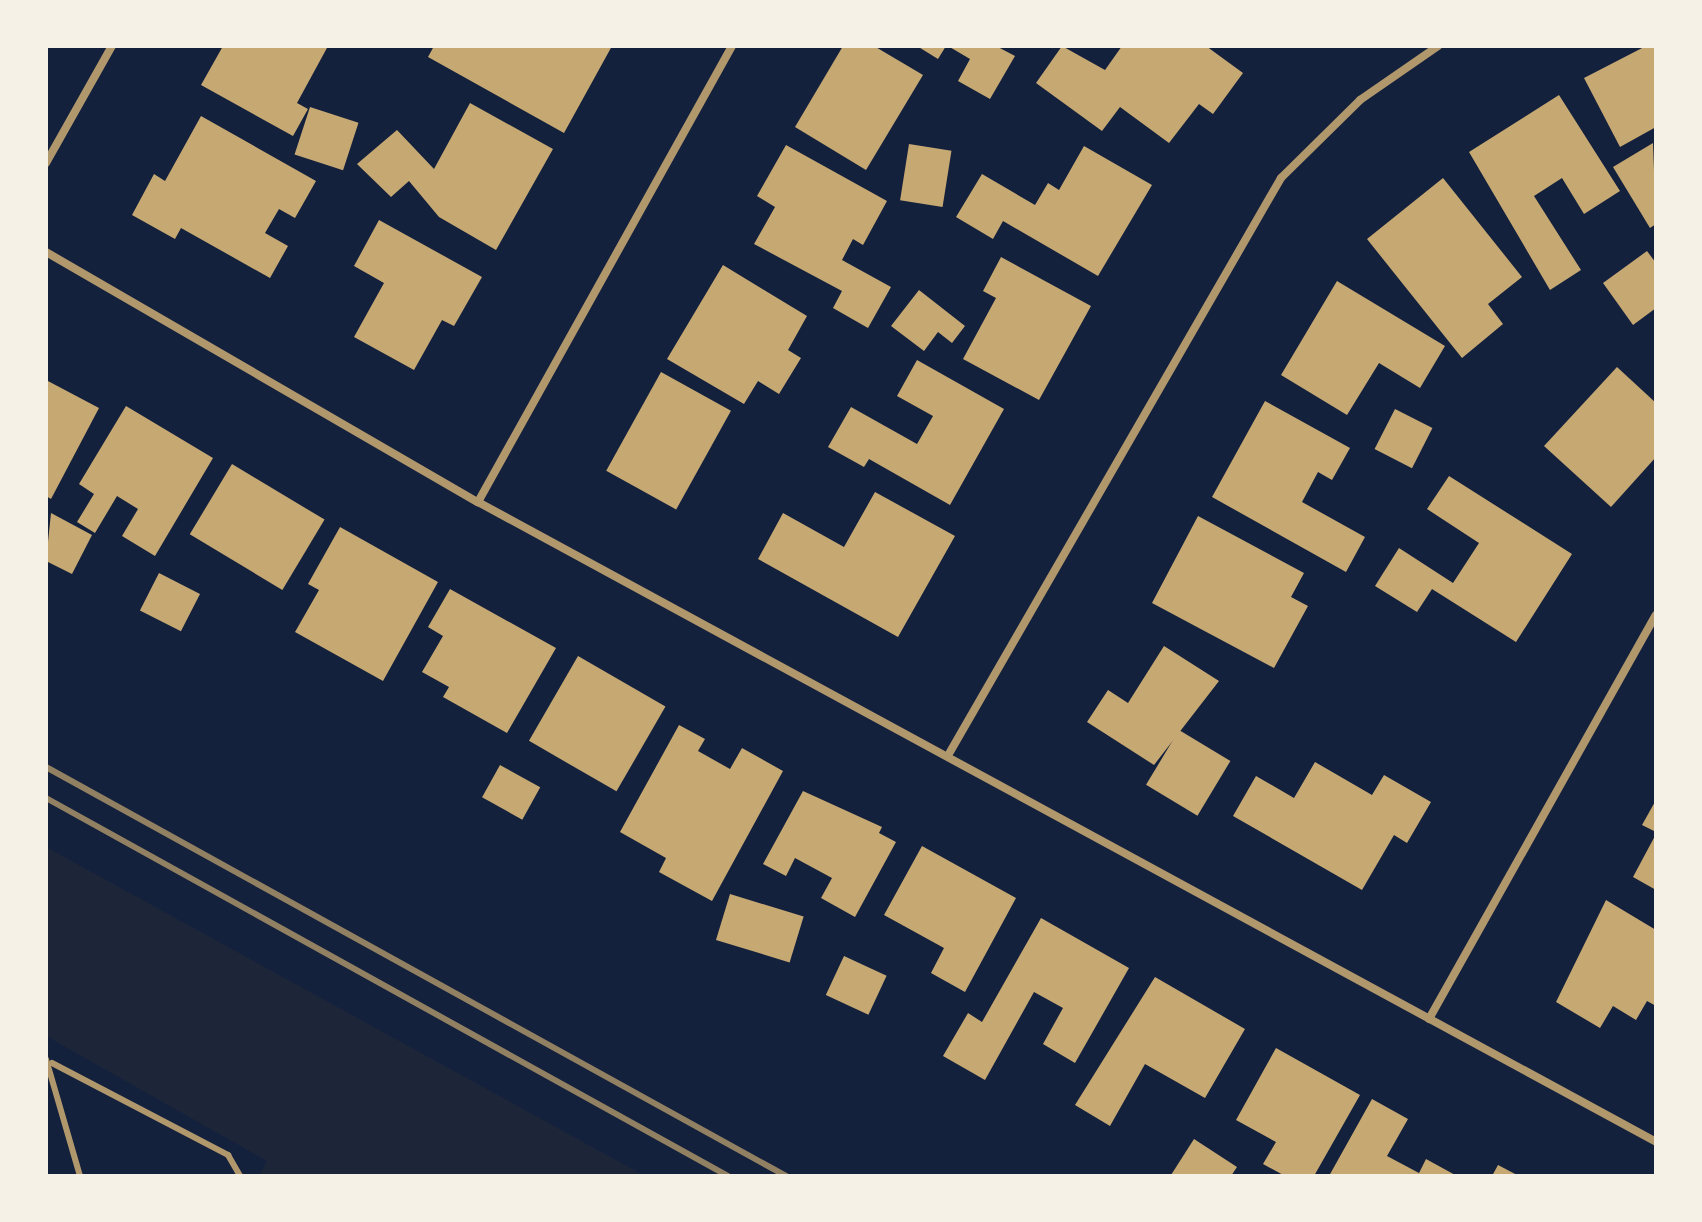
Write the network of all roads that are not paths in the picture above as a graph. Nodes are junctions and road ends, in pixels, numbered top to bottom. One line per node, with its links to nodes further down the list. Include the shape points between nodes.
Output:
1 (112, 46): 4 (street)
2 (732, 46): 6 (street)
3 (1438, 46): 8 (street, via 1360,100 1281,178)
4 (46, 163)
5 (46, 252): 6 (street)
6 (478, 502): 8 (street)
7 (1656, 615): 9 (street)
8 (950, 752): 9 (street)
9 (1429, 1019): 11 (street)
10 (49, 1061): 12 (lane); 13 (lane, via 228,1155)
11 (1656, 1142)
12 (80, 1176)
13 (240, 1176)

